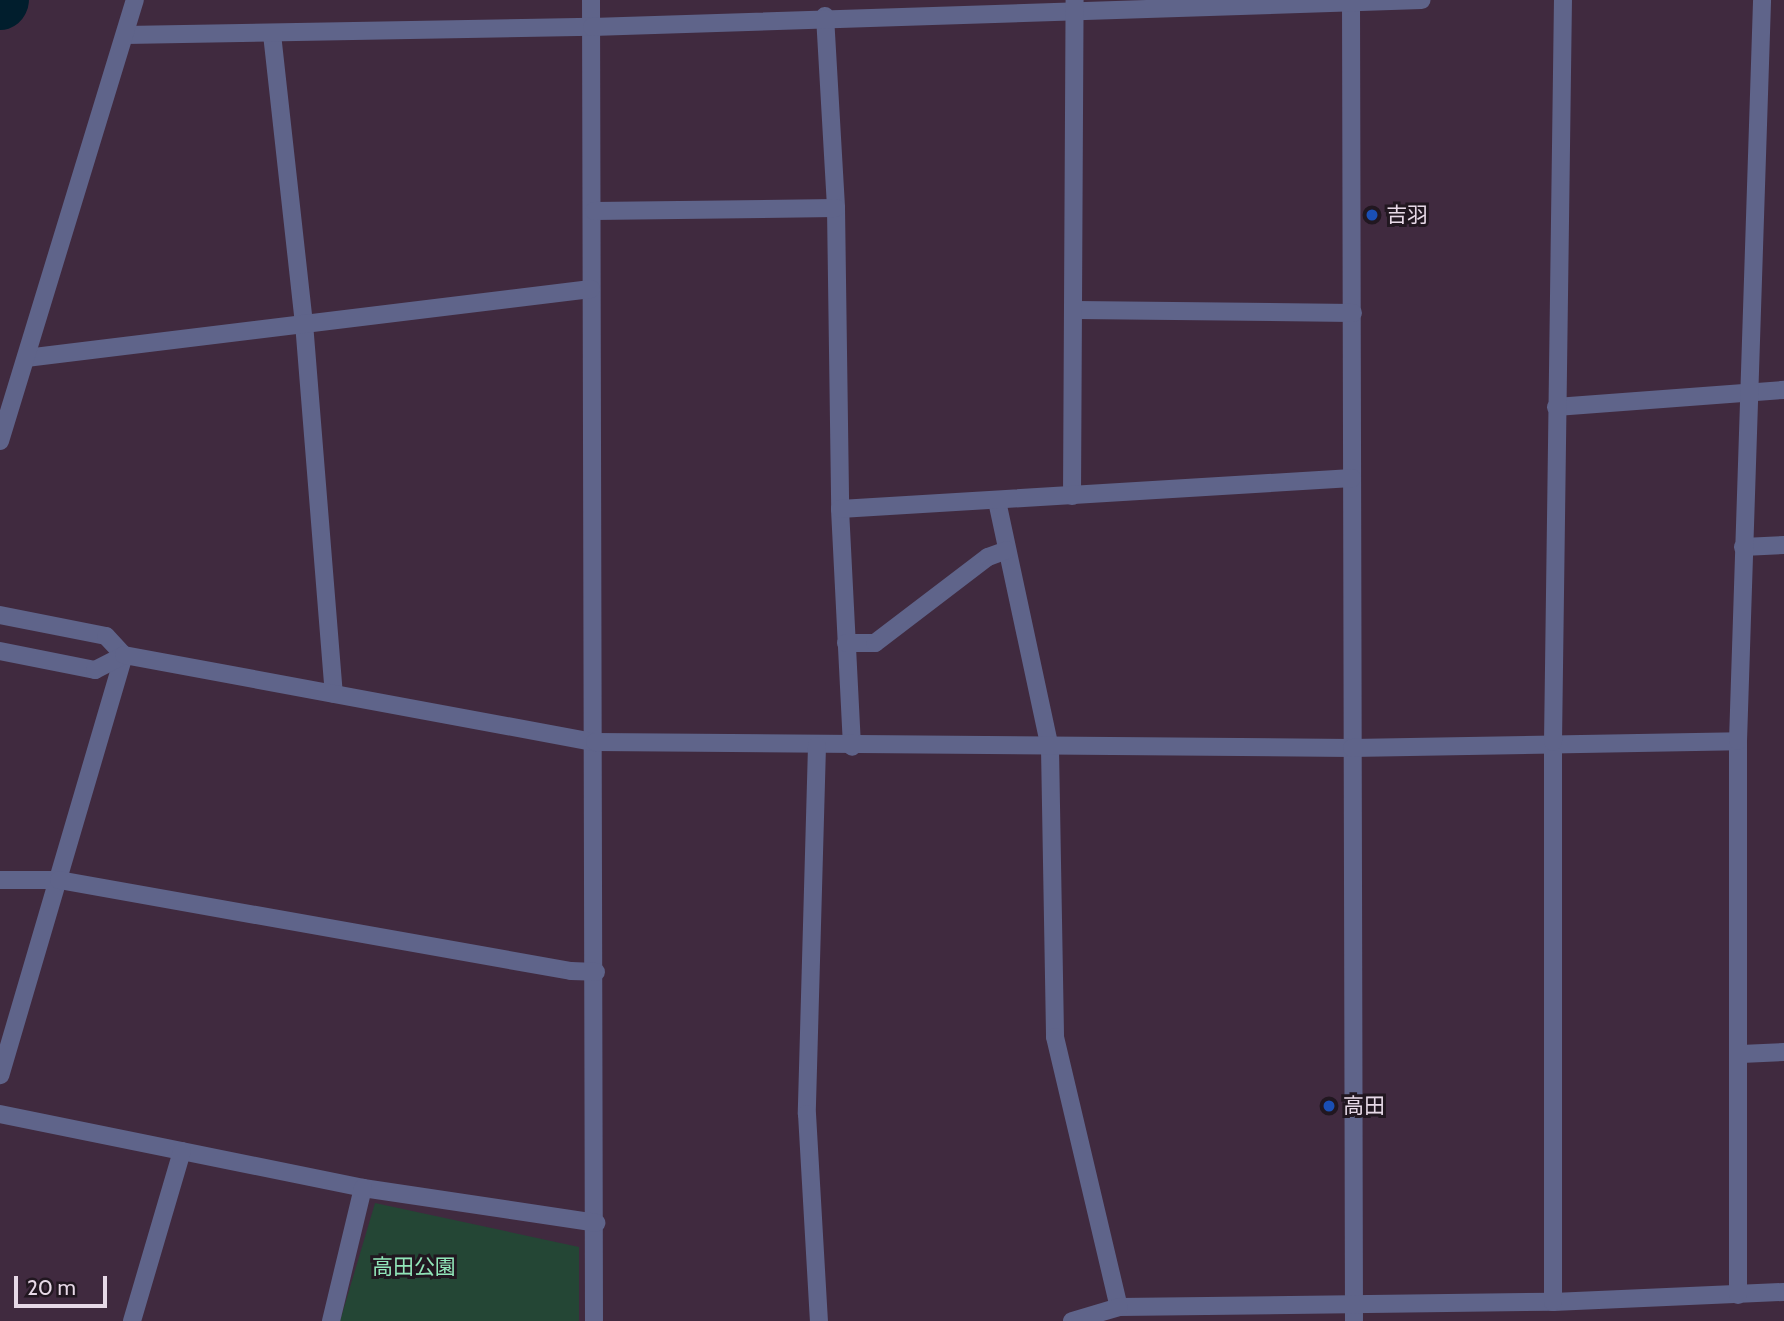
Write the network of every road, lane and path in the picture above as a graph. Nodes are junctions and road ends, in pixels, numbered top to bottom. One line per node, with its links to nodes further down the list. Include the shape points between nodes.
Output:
1 (135, 0): 11 (street)
2 (591, 0): 9 (street)
3 (1422, 0): 6 (street)
4 (1563, 0): 21 (street)
5 (1762, 0): 20 (street)
6 (1351, 2): 7 (street); 16 (street)
7 (1074, 4): 8 (street); 15 (street)
8 (825, 16): 9 (street); 12 (street)
9 (592, 27): 10 (street); 13 (street)
10 (272, 34): 11 (street); 17 (street)
11 (125, 35): 18 (street)
12 (836, 208): 13 (street); 26 (street)
13 (594, 211): 14 (street)
14 (591, 289): 17 (street); 36 (street)
15 (1076, 310): 16 (street); 24 (street)
16 (1353, 313): 23 (street)
17 (304, 323): 18 (street); 34 (street)
18 (26, 358): 22 (street)
19 (1784, 390): 20 (street)
20 (1748, 391): 21 (street); 28 (street)
21 (1556, 407): 37 (street)
22 (0, 441)
23 (1352, 478): 24 (street); 41 (street)
24 (1072, 496): 25 (street)
25 (997, 501): 26 (street); 29 (street)
26 (840, 509): 31 (street)
27 (1784, 545): 28 (street)
28 (1743, 547): 35 (street)
29 (1007, 550): 31 (street, via 988,557 875,643); 40 (street)
30 (0, 615): 33 (street, via 106,636)
31 (846, 643): 39 (street)
32 (0, 651): 33 (street, via 95,670)
33 (124, 655): 34 (street); 43 (street)
34 (334, 694): 36 (street)
35 (1738, 741): 37 (street); 46 (street)
36 (595, 742): 38 (street); 44 (street)
37 (1553, 742): 41 (street); 54 (street)
38 (817, 746): 39 (street); 60 (street, via 807,1114)
39 (852, 747): 40 (street)
40 (1050, 748): 41 (street); 55 (street, via 1055,1038)
41 (1352, 748): 56 (street)
42 (0, 880): 43 (street)
43 (59, 880): 44 (street); 47 (street)
44 (596, 972): 51 (street)
45 (1784, 1052): 46 (street)
46 (1741, 1054): 53 (street)
47 (0, 1075)
48 (0, 1114): 49 (street)
49 (181, 1151): 50 (street); 57 (street)
50 (363, 1188): 51 (street); 58 (street)
51 (596, 1223): 59 (street)
52 (1784, 1292): 53 (street)
53 (1738, 1296): 54 (street)
54 (1553, 1302): 56 (street)
55 (1119, 1307): 56 (street); 61 (street)
56 (1354, 1314)
57 (132, 1321)
58 (331, 1321)
59 (594, 1321)
60 (819, 1321)
61 (1073, 1321)

